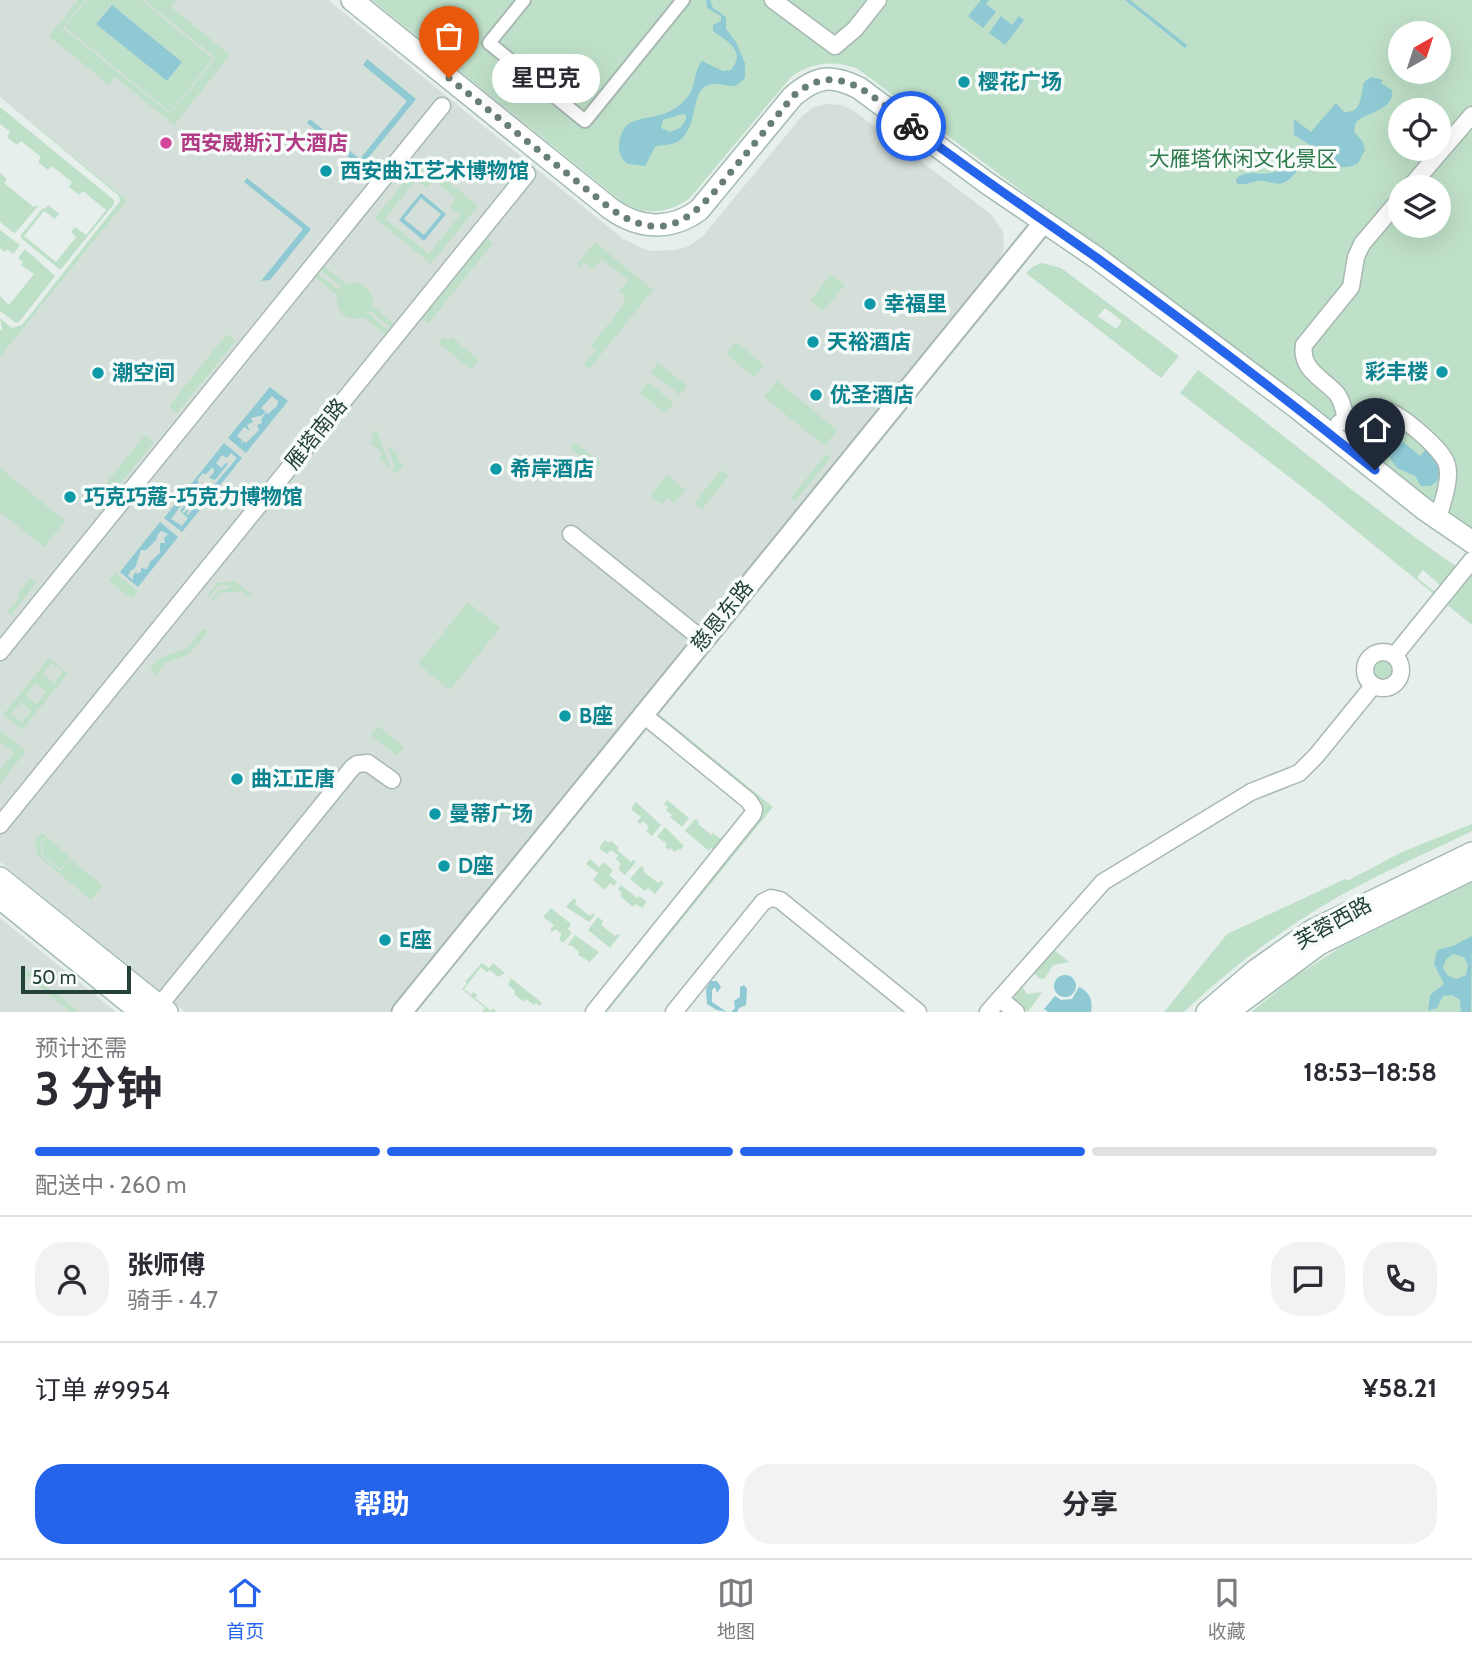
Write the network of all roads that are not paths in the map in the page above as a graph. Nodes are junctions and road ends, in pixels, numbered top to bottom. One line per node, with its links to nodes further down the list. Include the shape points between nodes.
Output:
1 (352, 0): 11 (main road, via 611,209 634,222 669,225 699,210 793,96 807,84 824,79 842,80 859,88)
2 (524, 0): 3 (street, via 489,43 585,121)
3 (683, 0)
4 (773, 0): 5 (street, via 835,46)
5 (878, 0)
6 (442, 106): 19 (street)
7 (1472, 115): 9 (street)
8 (527, 174): 24 (street, 雁塔南路)
9 (1420, 175)
10 (1388, 213): 12 (street, via 1362,244 1351,287 1304,345 1306,364 1340,398)
11 (1044, 222): 13 (main road); 18 (street, 慈恩东路)
12 (1346, 420): 13 (street); 14 (street, via 1372,410 1388,410 1439,451 1448,469)
13 (1324, 429): 14 (main road)
14 (1438, 519): 16 (main road)
15 (571, 534): 18 (street)
16 (1472, 542)
17 (1472, 560): 20 (street)
18 (703, 640): 22 (street, 慈恩东路)
19 (0, 652)
20 (1395, 655): 21 (street, via 1402,669 1398,682 1385,688); 21 (street, via 1381,651 1369,658 1365,672)
21 (1373, 686): 29 (street, via 1301,772 1251,792 1103,882)
22 (642, 714): 31 (street, 慈恩东路); 32 (street, via 749,801 753,814)
23 (391, 780): 30 (street, via 368,763 352,768)
24 (0, 825)
25 (1472, 853): 37 (main road, 芙蓉西路, via 1313,930)
26 (1472, 869): 38 (main road, 芙蓉西路, via 1319,944)
27 (0, 878): 30 (main road)
28 (0, 898): 30 (main road)
29 (1000, 999): 35 (street); 36 (street)
30 (156, 1010)
31 (402, 1012)
32 (594, 1012)
33 (674, 1012): 34 (street, via 763,902 771,898 780,900)
34 (918, 1012)
35 (988, 1012)
36 (1016, 1012)
37 (1207, 1012)
38 (1228, 1012)

